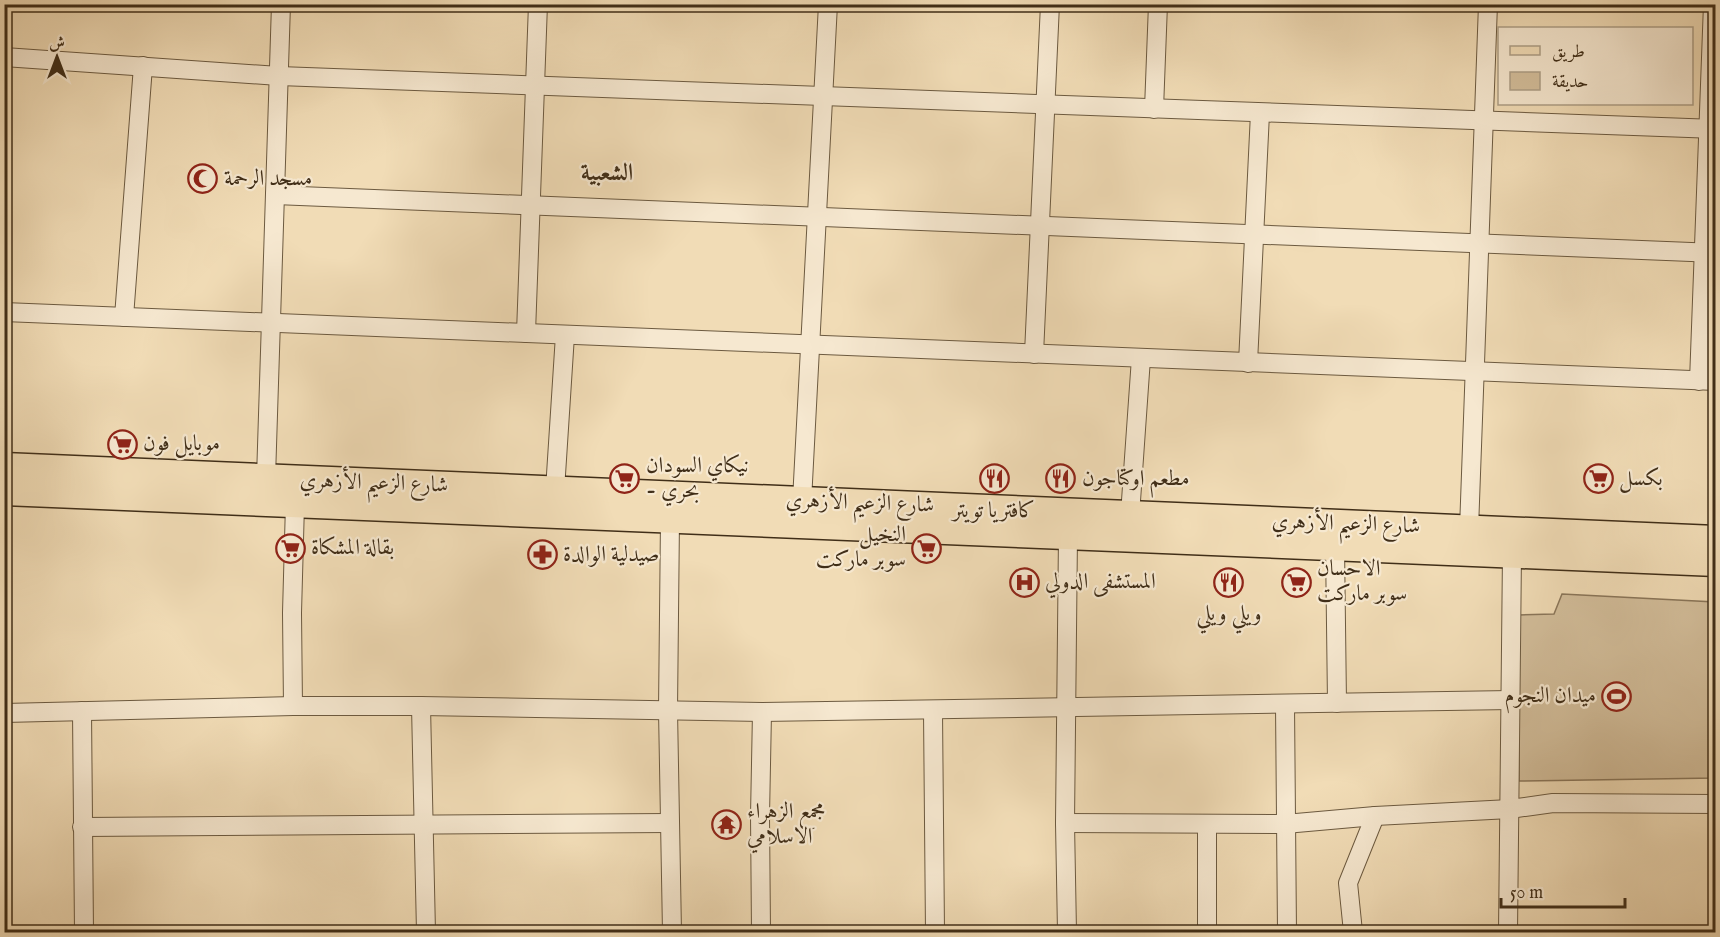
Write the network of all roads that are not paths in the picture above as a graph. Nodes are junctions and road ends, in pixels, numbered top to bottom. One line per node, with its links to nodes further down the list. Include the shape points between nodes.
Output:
1 (281, 4): 10 (street)
2 (538, 4): 11 (street)
3 (828, 4): 12 (street)
4 (1050, 4): 13 (street)
5 (1158, 4): 14 (street)
6 (1488, 4): 16 (street)
7 (1713, 4): 17 (street)
8 (4, 57): 9 (street)
9 (143, 66): 10 (street); 26 (street)
10 (279, 76): 11 (street); 18 (street)
11 (535, 86): 12 (street); 19 (street)
12 (823, 97): 13 (street); 20 (street)
13 (1045, 105): 14 (street); 21 (street)
14 (1154, 109): 15 (street)
15 (1260, 113): 16 (street); 22 (street)
16 (1483, 121): 17 (street); 23 (street)
17 (1712, 129): 24 (street)
18 (275, 195): 19 (street); 27 (street)
19 (530, 205): 20 (street); 28 (street)
20 (817, 217): 21 (street); 30 (street)
21 (1040, 226): 22 (street); 31 (street)
22 (1254, 235): 23 (street); 33 (street)
23 (1479, 244): 24 (street); 34 (street)
24 (1710, 253): 35 (street)
25 (4, 312): 26 (street)
26 (124, 317): 27 (street)
27 (271, 323): 28 (street); 37 (street)
28 (526, 333): 29 (street)
29 (566, 335): 30 (street); 38 (street)
30 (810, 345): 31 (street); 40 (street)
31 (1034, 354): 32 (street)
32 (1142, 358): 33 (street); 42 (street)
33 (1248, 363): 34 (street)
34 (1474, 372): 35 (street); 44 (street)
35 (1707, 381)
36 (4, 467): 37 (main road, شارع الزعيم الأزهري)
37 (266, 478): 38 (main road, شارع الزعيم الأزهري)
38 (555, 490): 40 (main road, شارع الزعيم الأزهري)
39 (4, 491): 41 (main road, شارع الزعيم الأزهري)
40 (802, 501): 42 (main road, شارع الزعيم الأزهري)
41 (295, 504): 43 (main road, شارع الزعيم الأزهري); 53 (street)
42 (1130, 515): 44 (main road, شارع الزعيم الأزهري)
43 (670, 519): 45 (main road, شارع الزعيم الأزهري); 56 (street)
44 (1468, 529): 46 (main road, شارع الزعيم الأزهري)
45 (1068, 535): 47 (main road, شارع الزعيم الأزهري); 55 (street)
46 (1716, 540)
47 (1335, 546): 48 (main road, شارع الزعيم الأزهري); 51 (street)
48 (1512, 553): 49 (main road, شارع الزعيم الأزهري); 50 (street)
49 (1716, 562)
50 (1511, 700): 51 (street); 62 (street)
51 (1336, 703): 52 (street)
52 (1285, 705): 55 (street); 67 (street)
53 (293, 706): 54 (street); 57 (street)
54 (421, 706): 56 (street); 68 (street)
55 (1066, 706): 58 (street); 65 (street)
56 (668, 710): 59 (street); 64 (street)
57 (82, 711): 60 (street); 69 (street)
58 (933, 711): 59 (street); 74 (street)
59 (762, 712): 73 (street)
60 (4, 713)
61 (1716, 804): 62 (street, via 1553,803)
62 (1510, 809): 63 (street); 79 (street)
63 (1375, 816): 67 (street); 78 (street, via 1348,884)
64 (669, 823): 68 (street); 72 (street)
65 (1065, 823): 66 (street); 75 (street)
66 (1207, 824): 67 (street); 76 (street)
67 (1285, 824): 77 (street)
68 (423, 826): 69 (street); 71 (street)
69 (82, 827): 70 (street)
70 (84, 933)
71 (426, 933)
72 (672, 933)
73 (761, 933)
74 (935, 933)
75 (1066, 933)
76 (1207, 933)
77 (1287, 933)
78 (1353, 933)
79 (1508, 933)

